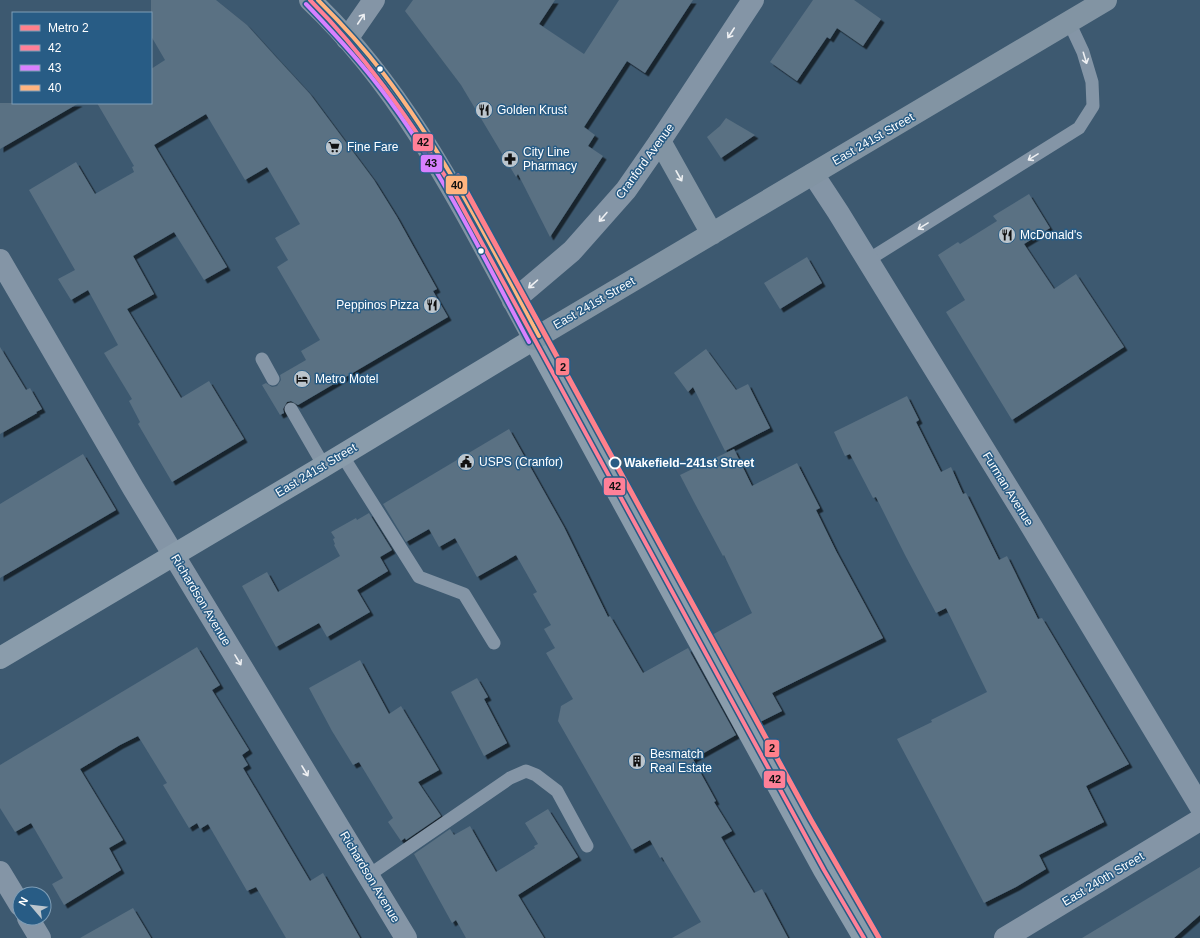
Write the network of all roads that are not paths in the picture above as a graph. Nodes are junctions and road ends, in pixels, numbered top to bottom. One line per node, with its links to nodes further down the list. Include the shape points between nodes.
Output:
1 (310, 0): 6 (main road)
2 (374, 0): 6 (street, one-way to 2)
3 (753, 0): 7 (street, Cranford Avenue, one-way to 7)
4 (1106, 0): 5 (main road, East 241st Street)
5 (1069, 22): 8 (main road, East 241st Street); 11 (lane, one-way to 11, via 1083,52 1092,82 1093,106 1079,128)
6 (348, 39): 12 (main road, via 403,110 425,144 447,179)
7 (660, 141): 9 (main road, one-way to 9); 12 (street, Cranford Avenue, one-way to 12, via 626,190 591,230 572,250)
8 (813, 174): 9 (main road, East 241st Street); 11 (street, Furman Avenue)
9 (712, 234): 13 (main road, East 241st Street)
10 (0, 260): 18 (street, Richardson Avenue)
11 (868, 260): 21 (street, Furman Avenue)
12 (513, 301): 13 (main road)
13 (534, 339): 17 (main road, East 241st Street); 30 (main road, via 824,870)
14 (262, 359): 15 (lane)
15 (273, 379)
16 (291, 409): 17 (lane)
17 (333, 460): 18 (main road, East 241st Street); 19 (lane, via 419,577 464,594)
18 (174, 555): 20 (main road, East 241st Street); 25 (street, Richardson Avenue, one-way to 25)
19 (494, 642)
20 (0, 658)
21 (1200, 806)
22 (1200, 820): 31 (street, East 240th Street)
23 (587, 846): 25 (lane, via 557,791 536,775 526,771 510,778)
24 (0, 872): 26 (street)
25 (369, 875): 29 (street, Richardson Avenue)
26 (12, 892)
27 (33, 926): 28 (street)
28 (40, 938)
29 (406, 938)
30 (864, 938)
31 (1005, 938)

